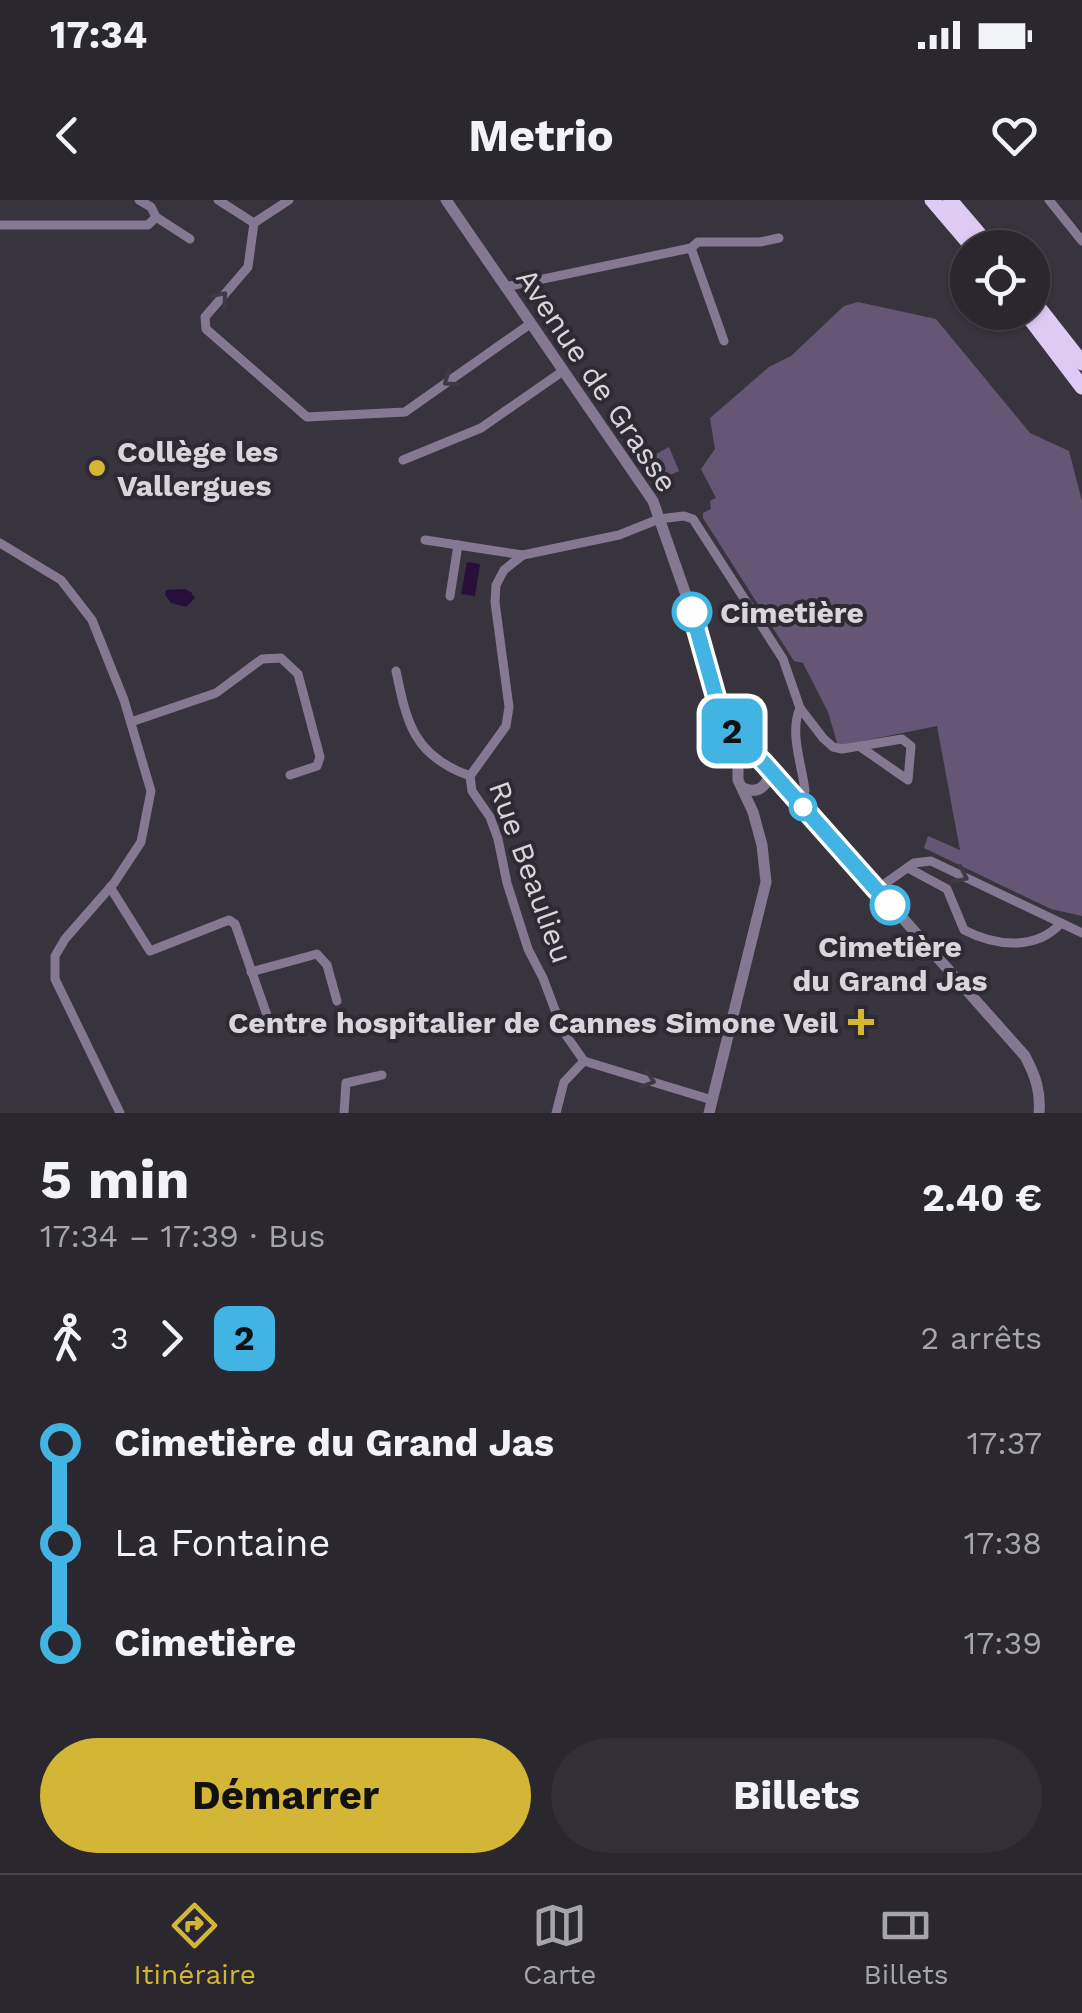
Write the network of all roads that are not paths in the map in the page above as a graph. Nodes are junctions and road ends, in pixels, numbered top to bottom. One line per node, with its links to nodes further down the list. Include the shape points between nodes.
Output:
1 (139, 200): 8 (street)
2 (218, 200): 9 (street)
3 (289, 200): 9 (street)
4 (446, 200): 17 (street, Avenue de Grasse)
5 (932, 200): 11 (highway)
6 (950, 200): 12 (highway)
7 (1049, 200): 15 (street)
8 (156, 218): 10 (street, via 148,225); 14 (street)
9 (254, 223): 19 (street, one-way to 9, via 405,412 307,417 204,322 248,267)
10 (0, 225)
11 (958, 230)
12 (975, 230)
13 (780, 238): 16 (street, via 698,242)
14 (190, 239)
15 (1082, 241)
16 (691, 248): 17 (street); 21 (street)
17 (505, 287): 19 (street, Avenue de Grasse)
18 (1050, 322): 22 (highway)
19 (530, 324): 23 (street, Avenue de Grasse)
20 (1039, 330): 24 (highway)
21 (724, 342)
22 (1082, 363)
23 (563, 372): 25 (street, via 482,428); 26 (street, Avenue de Grasse)
24 (1082, 387)
25 (403, 460)
26 (659, 518): 30 (street, via 619,535); 33 (street, via 684,516 698,526 784,659); 35 (street, Avenue de Grasse)
27 (425, 540): 29 (street)
28 (0, 543): 34 (street, via 62,580 92,620)
29 (458, 545): 30 (street); 31 (street)
30 (523, 555): 40 (street, Rue Beaulieu, via 496,585 506,726)
31 (450, 596)
32 (396, 671): 40 (street, via 410,729 425,752)
33 (800, 708): 36 (street, via 833,747); 43 (street, via 795,720 805,791)
34 (131, 722): 39 (street, via 216,693 262,659 282,658 298,674 320,757 317,766); 46 (street, via 151,791 141,842)
35 (723, 722): 37 (street, Avenue de Grasse); 38 (street)
36 (860, 746): 36 (street, via 885,765 908,780 911,746 902,740)
37 (762, 762): 38 (street); 41 (street, via 769,774); 43 (street, Avenue de Grasse)
38 (739, 766): 42 (street)
39 (290, 775)
40 (470, 776): 53 (street, Rue Beaulieu, via 498,839 528,949 563,1032)
41 (762, 787): 42 (street); 43 (street, Avenue de Grasse); 44 (street)
42 (743, 788): 44 (street)
43 (795, 798): 47 (street, Avenue de Grasse)
44 (753, 812): 55 (street, via 766,882)
45 (908, 868): 47 (street); 48 (street, one-way to 48, via 931,861); 48 (street, via 947,889 961,925 972,934 1016,945 1041,939)
46 (110, 887): 50 (street, via 150,951 229,920); 56 (street, via 65,938 55,956 55,979)
47 (876, 890): 59 (street, Avenue de Grasse, via 1025,1056 1036,1076)
48 (1062, 923): 49 (street)
49 (1082, 933)
50 (251, 972): 51 (street, via 317,954); 52 (street)
51 (337, 1000)
52 (269, 1022)
53 (584, 1062): 55 (street, one-way to 55); 58 (street, via 564,1082)
54 (382, 1075): 57 (street, via 346,1083)
55 (710, 1106)
56 (120, 1113)
57 (344, 1113)
58 (556, 1113)
59 (1040, 1113)

